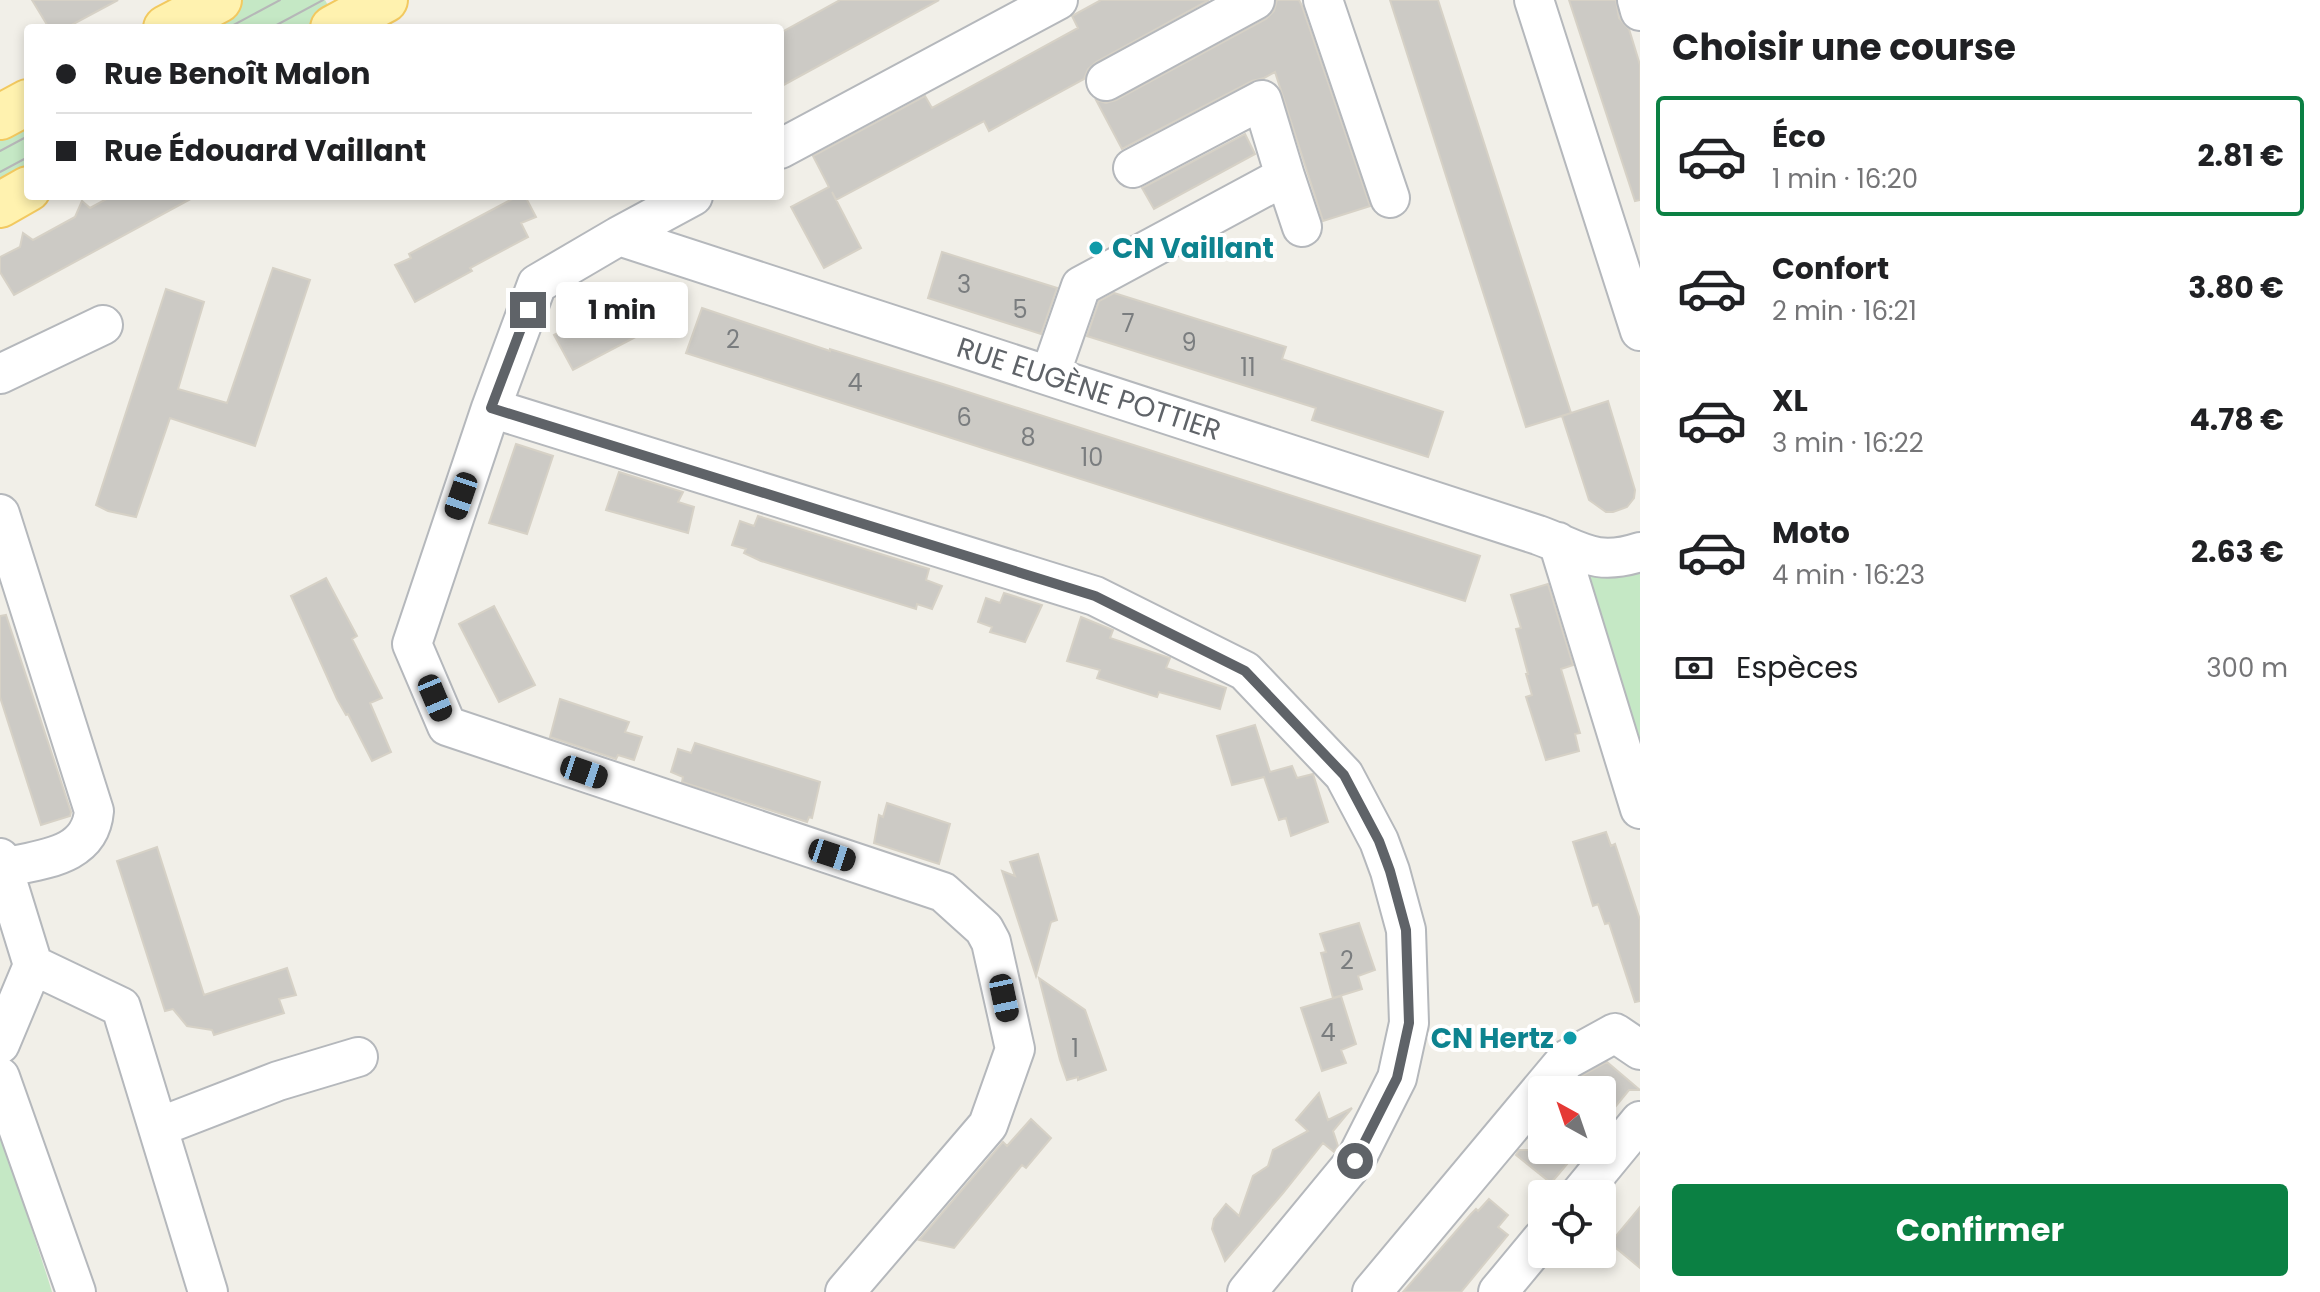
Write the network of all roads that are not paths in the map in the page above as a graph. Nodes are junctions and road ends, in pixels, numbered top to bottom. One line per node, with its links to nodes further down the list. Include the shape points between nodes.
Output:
1 (219, 0): 9 (main road)
2 (385, 0): 10 (main road)
3 (1058, 0): 14 (street)
4 (1255, 0): 11 (street)
5 (1323, 0): 18 (street)
6 (1534, 0): 24 (street)
7 (1637, 0): 8 (street)
8 (1640, 11)
9 (174, 24)
10 (340, 24)
11 (1106, 81)
12 (24, 104): 13 (main road)
13 (0, 117)
14 (784, 147)
15 (1133, 168): 16 (street, via 1262,100)
16 (1285, 176): 21 (street); 26 (street, via 1081,286)
17 (24, 191): 20 (main road)
18 (1390, 198)
19 (686, 200): 22 (street)
20 (0, 205)
21 (1302, 227)
22 (619, 236): 26 (street, RUE EUGÈNE POTTIER); 27 (street, via 537,284)
23 (103, 325): 25 (street)
24 (1640, 331)
25 (0, 374)
26 (1050, 375): 29 (street, RUE EUGÈNE POTTIER)
27 (491, 408): 45 (street, via 412,644 447,726 943,892 991,942 1015,1049 988,1125); 46 (street, via 1095,596 1245,671 1344,775 1379,841 1406,930 1409,1023 1397,1078 1355,1161)
28 (0, 514): 32 (street, via 94,811 89,832 66,853)
29 (1558, 542): 30 (street, RUE EUGÈNE POTTIER, via 1589,557 1621,558); 31 (street)
30 (1640, 552)
31 (1640, 809)
32 (2, 863): 33 (street)
33 (8, 906): 34 (street)
34 (33, 965): 35 (street); 40 (street, via 121,1007)
35 (4, 1023)
36 (1640, 1050): 47 (street, via 1615,1033 1566,1060)
37 (358, 1057): 40 (street)
38 (0, 1077): 43 (street)
39 (1640, 1121): 41 (street)
40 (159, 1127): 44 (street)
41 (1592, 1180)
42 (1528, 1256): 48 (street)
43 (76, 1292)
44 (208, 1292)
45 (845, 1292)
46 (1247, 1292)
47 (1372, 1292)
48 (1498, 1292)

